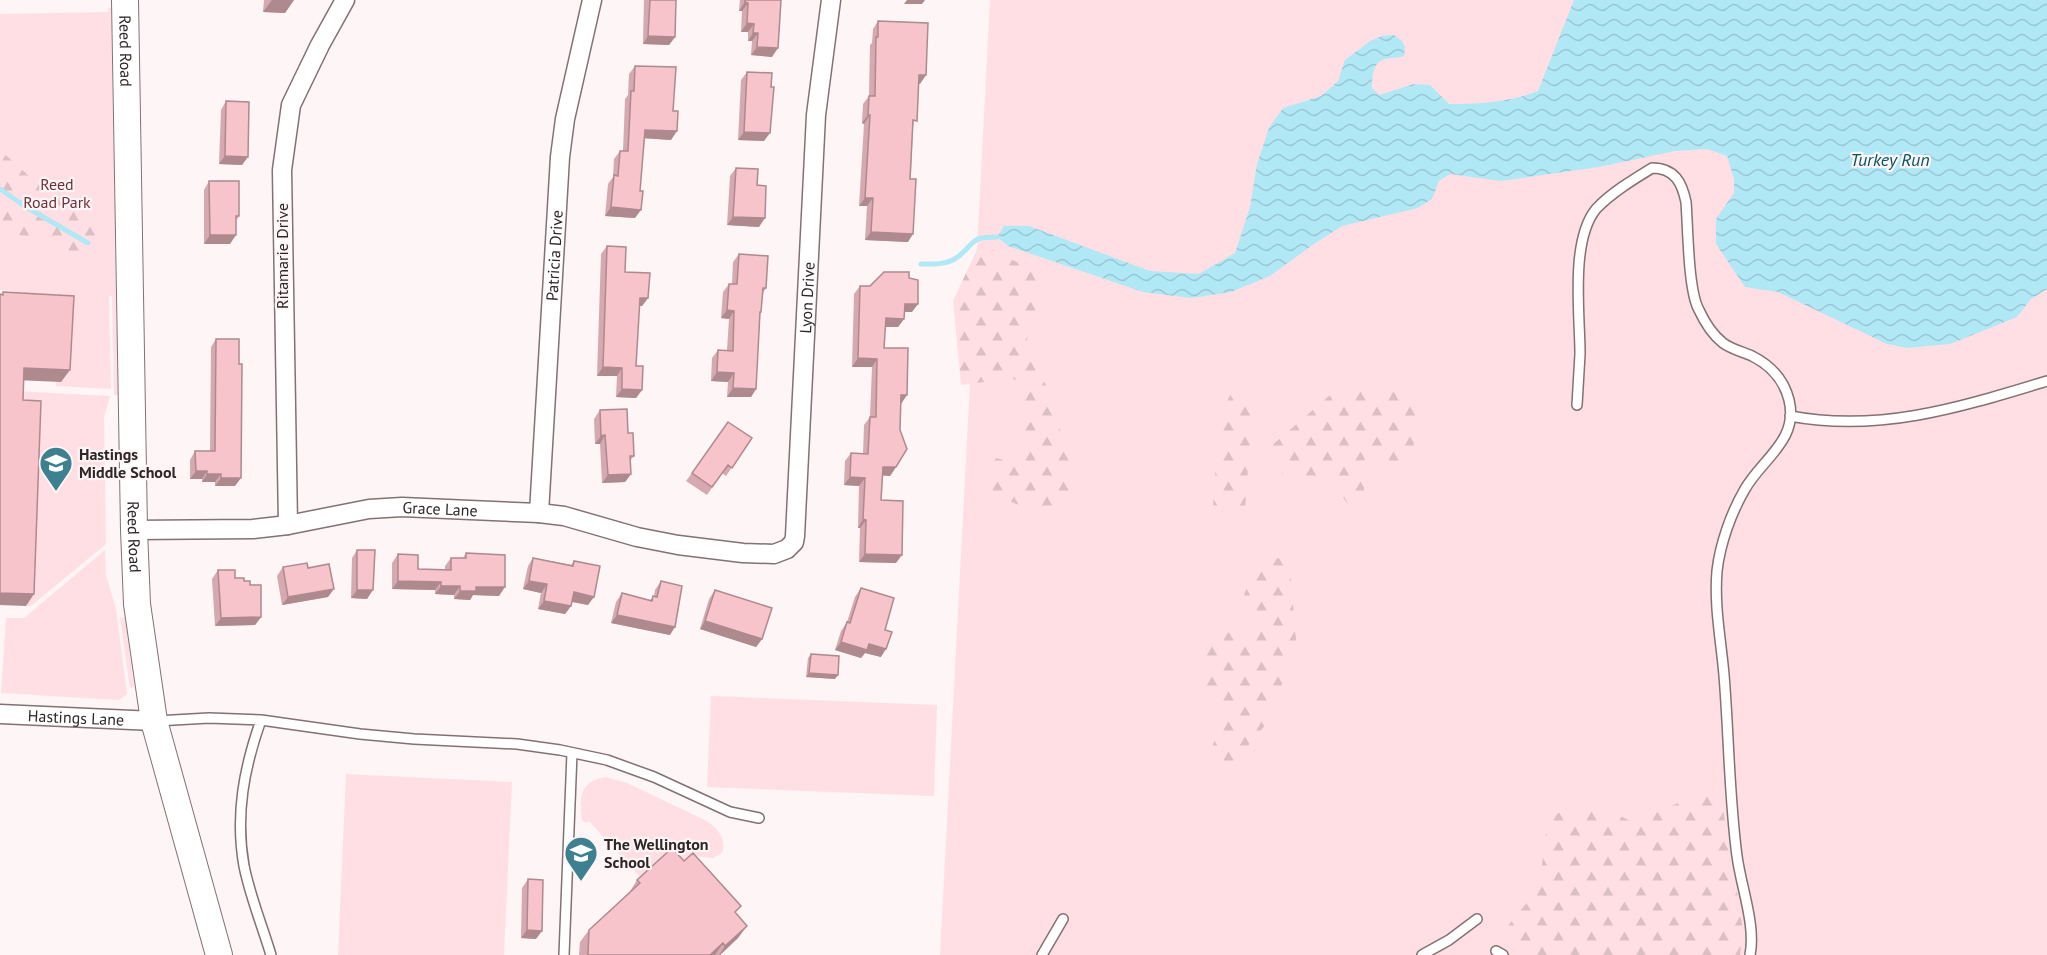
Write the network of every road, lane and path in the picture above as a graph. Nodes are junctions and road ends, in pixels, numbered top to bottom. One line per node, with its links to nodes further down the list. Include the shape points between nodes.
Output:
1 (125, 0): 10 (main road, Reed Road)
2 (345, 0): 9 (street, Ritamarie Drive, via 291,105 282,170)
3 (591, 0): 8 (street, Patricia Drive, via 560,157)
4 (831, 0): 11 (street, Lyon Drive, via 816,115 795,536 787,549 774,554)
5 (2047, 381): 7 (lane, via 1918,416 1827,422)
6 (1577, 405): 7 (lane, via 1578,300 1588,223 1612,195 1657,168 1676,178 1683,188 1699,312 1724,343 1775,371 1789,399)
7 (1790, 416): 24 (lane, via 1786,436 1737,505 1717,572 1730,801 1752,940)
8 (539, 513): 9 (street, Grace Lane, via 369,508); 11 (street, Grace Lane, via 564,516 637,537)
9 (288, 525): 10 (street, Grace Lane)
10 (134, 530): 14 (main road, Reed Road, via 137,604)
11 (743, 553)
12 (0, 714): 14 (street, Hastings Lane)
13 (261, 720): 14 (lane); 15 (lane, via 360,734 518,744); 20 (lane, via 249,754 240,802 240,833 244,867)
14 (154, 721): 19 (main road, Reed Road)
15 (572, 753): 16 (lane, via 607,760 730,812); 21 (lane)
16 (759, 818)
17 (1063, 919): 22 (lane)
18 (1477, 919): 23 (lane)
19 (219, 955)
20 (271, 955)
21 (564, 955)
22 (1042, 955)
23 (1422, 955)
24 (1750, 955)

